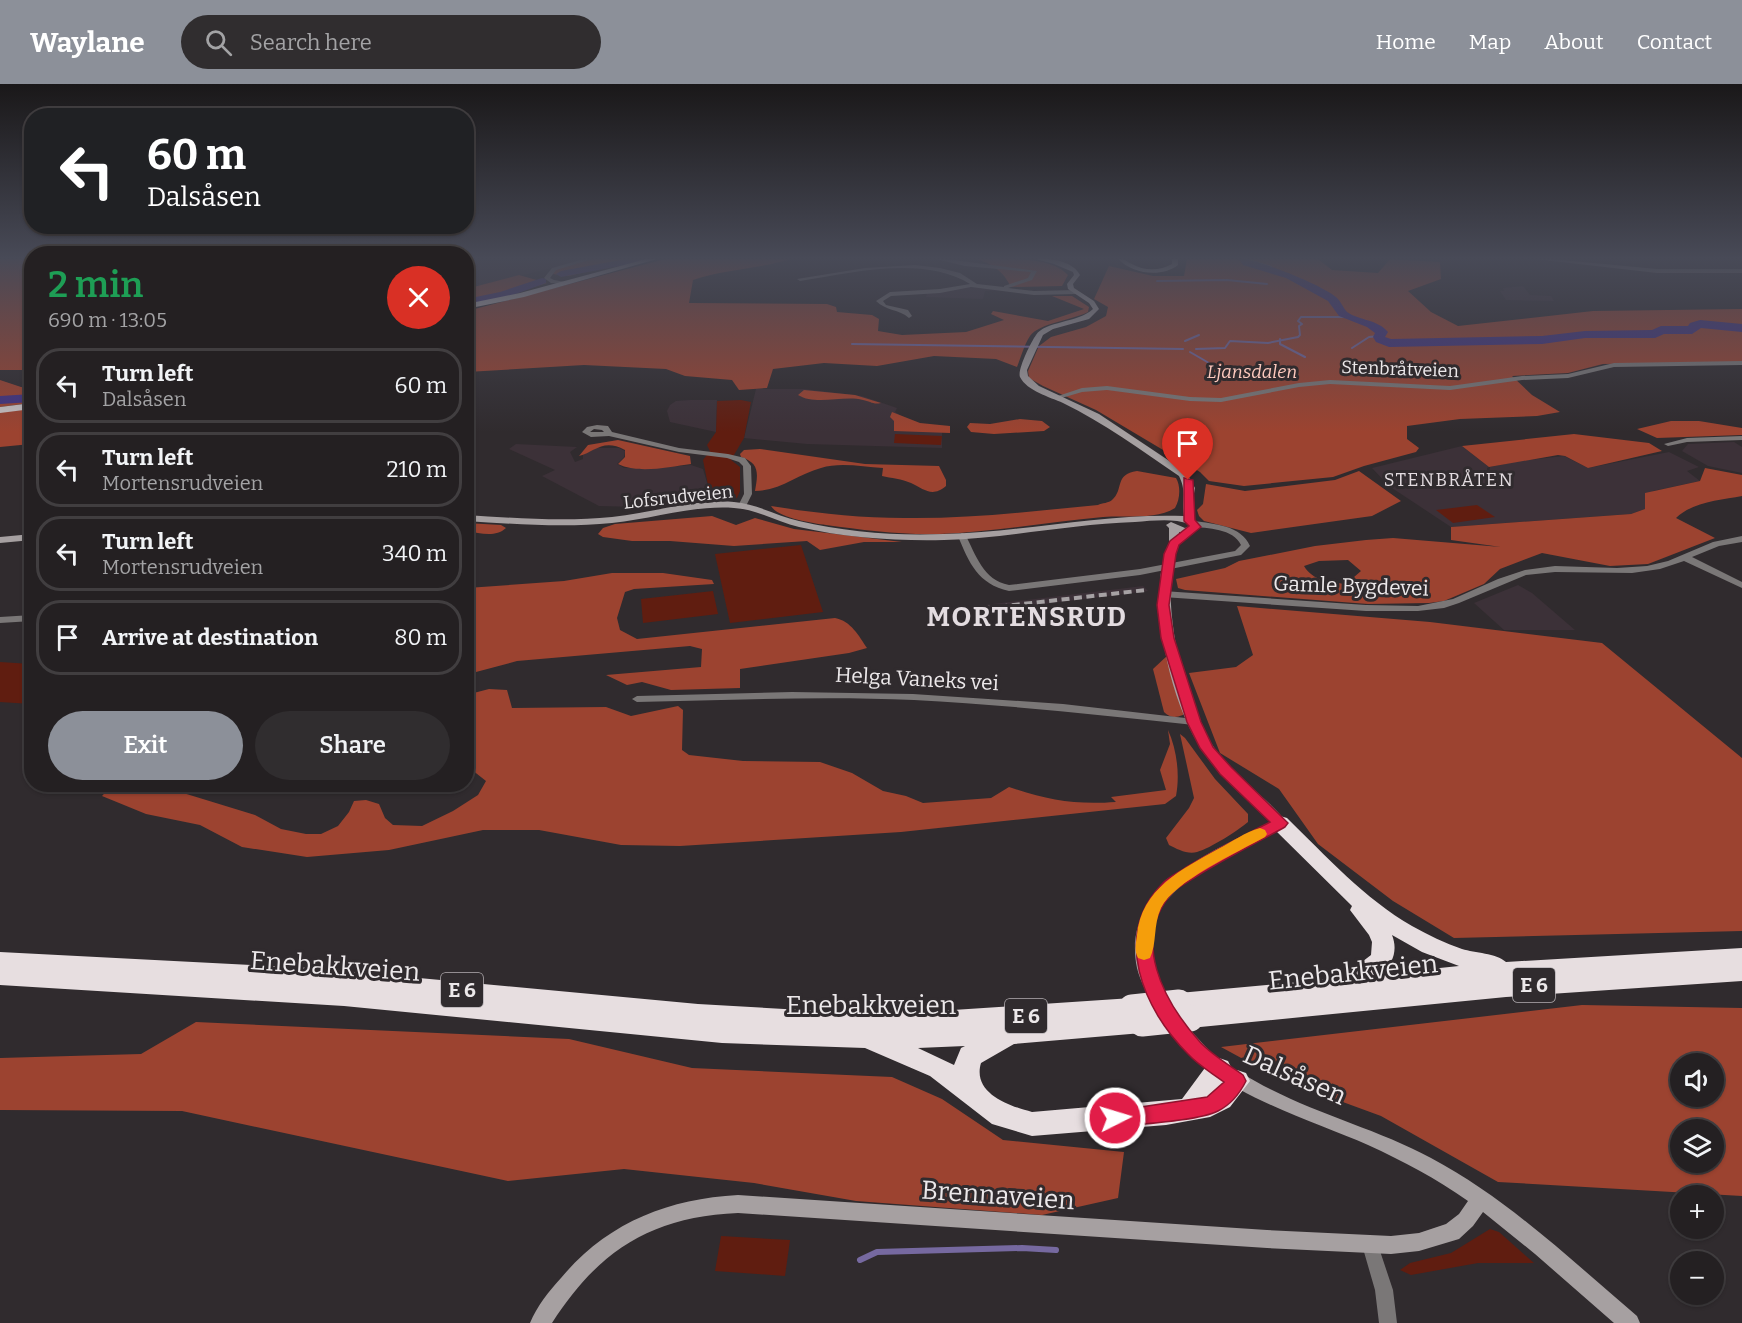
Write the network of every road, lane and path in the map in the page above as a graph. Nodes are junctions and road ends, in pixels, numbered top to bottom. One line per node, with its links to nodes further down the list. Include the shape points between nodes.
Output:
1 (1089, 317): 3 (street, via 1038,336 1024,368 1027,381)
2 (1742, 363): 3 (street, Stenbråtveien, via 1614,365 1568,376 1450,388 1330,382 1221,400 1107,388)
3 (1058, 397): 9 (street, via 1096,416 1179,470 1189,484)
4 (24, 407): 5 (main road)
5 (0, 410)
6 (609, 434): 10 (street, via 742,460 747,466 748,494)
7 (1742, 438): 8 (street)
8 (1668, 444)
9 (1187, 504): 12 (street); 13 (street)
10 (742, 506): 11 (street, Lofsrudveien, via 709,506 579,523); 14 (street, Lofsrudveien, via 795,523 831,529 903,536)
11 (474, 518)
12 (1173, 523): 13 (street, Lofsrudveien); 14 (street, Lofsrudveien, via 1105,520); 18 (street)
13 (1190, 526): 14 (street, via 1227,532 1246,544 1241,551 1208,559 1126,574 1009,588 996,586 985,578); 18 (street)
14 (962, 536)
15 (24, 538): 17 (street)
16 (1742, 539): 19 (street, Gamle Bygdevei, via 1714,543)
17 (0, 540)
18 (1174, 543): 21 (street, bridge)
19 (1684, 557): 20 (street); 21 (street, Gamle Bygdevei, via 1638,571 1532,572 1508,578 1462,600 1412,609)
20 (1742, 585)
21 (1163, 594): 25 (street, via 1167,638)
22 (24, 618): 23 (street)
23 (0, 620)
24 (637, 699): 25 (street, Helga Vaneks vei, via 913,697 1063,707)
25 (1194, 722): 26 (street, via 1212,755)
26 (1280, 823): 27 (highway, E 6); 37 (street, Dalsåsen, via 1175,882 1158,898 1147,922 1144,953 1156,996 1187,1041)
27 (1348, 891): 30 (highway, E 6, via 1402,932 1432,949); 32 (highway, E 6, via 1378,932 1385,952 1377,966)
28 (1742, 957): 30 (highway, Enebakkveien / E 6)
29 (1, 966): 34 (highway, Enebakkveien / E 6, via 312,977 698,1014 802,1020); 36 (highway, Enebakkveien / E 6, via 721,1033)
30 (1520, 970): 32 (highway, Enebakkveien / E 6)
31 (1742, 972): 33 (highway, Enebakkveien / E 6)
32 (1345, 987): 33 (highway, Enebakkveien / E 6)
33 (1185, 1011): 34 (highway, Enebakkveien / E 6, bridge)
34 (1137, 1016): 35 (highway, Enebakkveien / E 6)
35 (1013, 1033): 36 (highway, Enebakkveien / E 6); 38 (highway, via 970,1056 966,1069)
36 (865, 1038): 38 (highway, via 939,1068)
37 (1228, 1075): 38 (highway, via 1216,1103 1190,1109 1032,1124 1001,1116); 39 (street, Dalsåsen, via 1393,1148)
38 (971, 1091)
39 (1481, 1199): 40 (street, Brennaveien, via 1458,1228 1444,1235 1405,1244); 43 (street, Dalsåsen)
40 (1370, 1245): 41 (street, Brennaveien, via 723,1204 670,1214 614,1240 574,1275); 42 (street)
41 (540, 1323)
42 (1389, 1323)
43 (1630, 1323)

